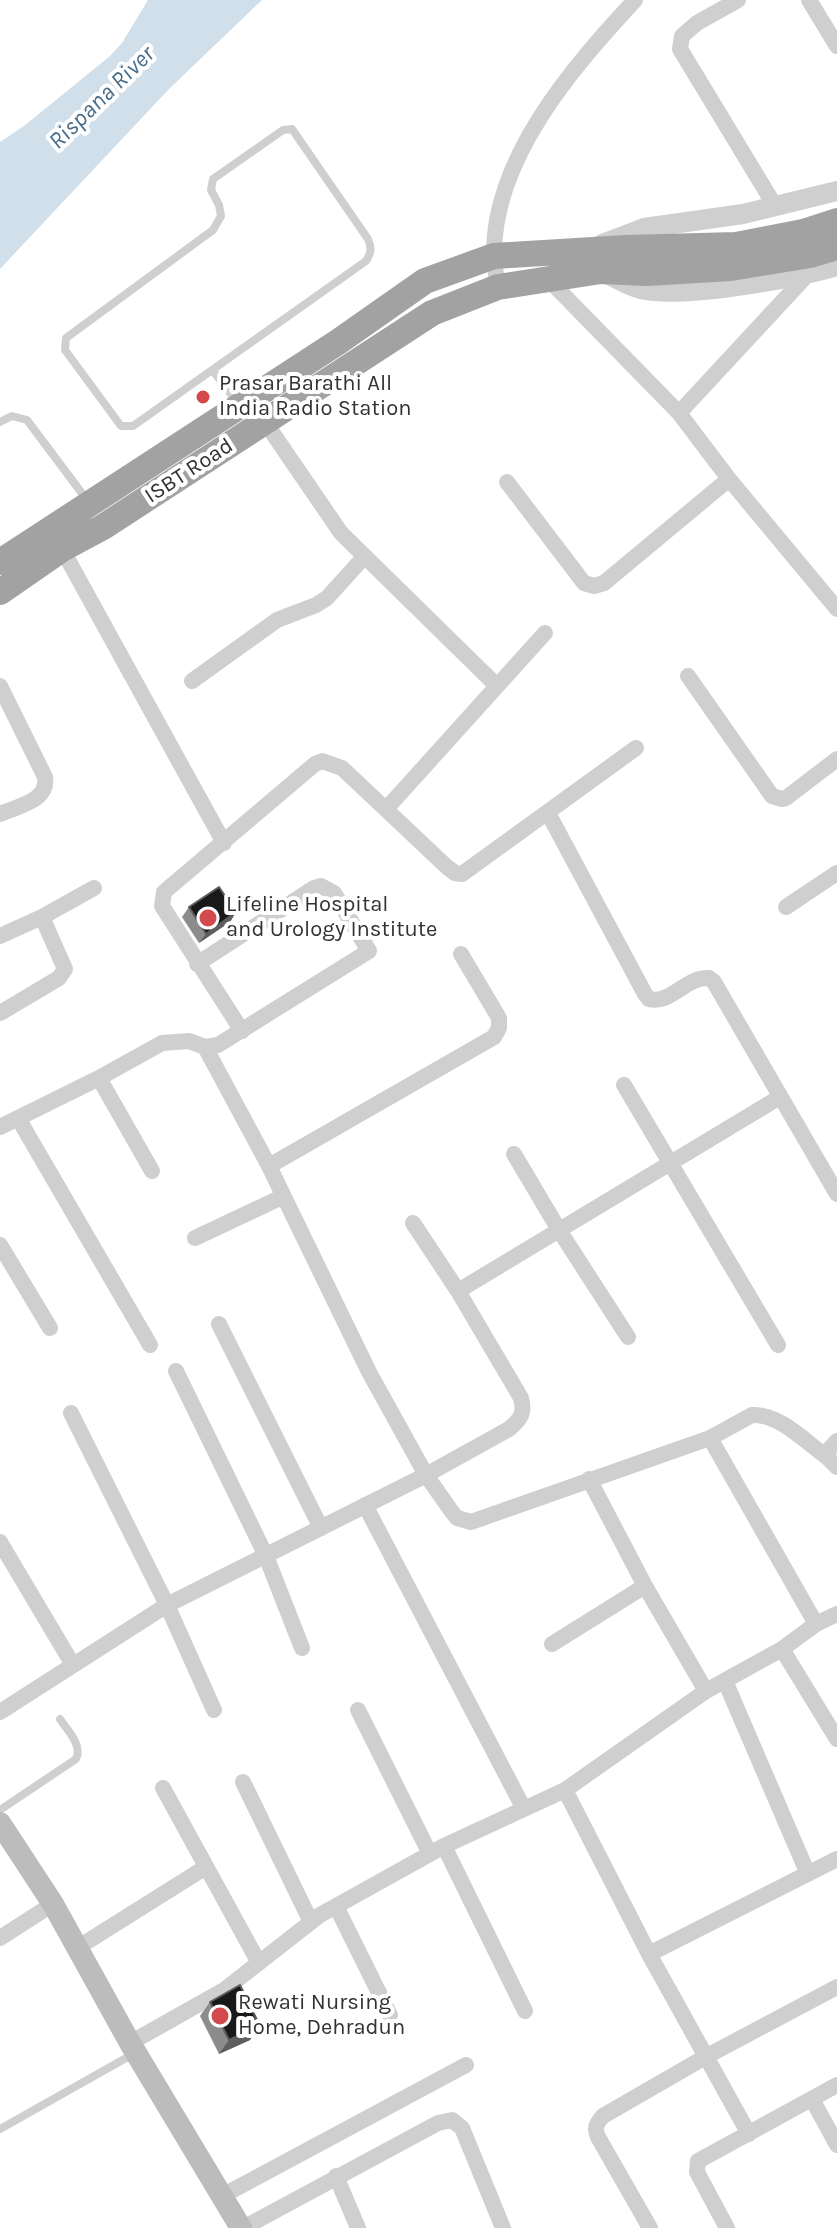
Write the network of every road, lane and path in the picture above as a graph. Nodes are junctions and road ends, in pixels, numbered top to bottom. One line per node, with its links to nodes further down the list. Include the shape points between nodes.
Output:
1 (635, 0): 10 (street, via 540,118 504,193)
2 (738, 0): 6 (street, via 697,23 682,36 680,49)
3 (809, 0): 4 (street)
4 (837, 46)
5 (837, 191): 6 (street)
6 (775, 206): 9 (street, via 644,228)
7 (837, 221): 9 (highway, via 736,245)
8 (837, 247): 12 (highway, ISBT Road, via 731,268)
9 (583, 250): 10 (highway)
10 (494, 256): 15 (street); 17 (highway, via 425,281)
11 (837, 266): 13 (street)
12 (601, 271): 13 (street, via 642,289 662,291); 14 (highway, ISBT Road)
13 (808, 274): 18 (street)
14 (547, 278): 15 (highway, ISBT Road); 18 (street)
15 (498, 287): 20 (highway, ISBT Road, via 432,313)
16 (213, 371): 16 (lane, via 125,428 108,411 64,342 213,230 221,216 211,190 213,179 292,129 368,239 369,256); 17 (lane)
17 (240, 406): 23 (highway)
18 (679, 413): 21 (street)
19 (0, 422): 23 (lane, via 12,416 27,420)
20 (265, 422): 24 (highway, ISBT Road); 25 (street, via 341,533)
21 (729, 479): 22 (street, via 594,586 584,583); 28 (street)
22 (507, 482)
23 (90, 504): 26 (highway)
24 (62, 549): 27 (highway, ISBT Road); 39 (street)
25 (364, 557): 31 (street, via 327,598 277,620); 33 (street)
26 (0, 562)
27 (0, 592)
28 (837, 609)
29 (545, 633): 33 (street)
30 (688, 676): 35 (street, via 772,796 786,798)
31 (192, 681)
32 (0, 686): 38 (street, via 46,785 39,797)
33 (497, 686): 36 (street)
34 (636, 748): 37 (street)
35 (837, 759)
36 (387, 808): 37 (street, via 447,867 462,874); 39 (street, via 342,768 322,761)
37 (548, 813): 52 (street, via 649,999 660,1000 696,979 709,978)
38 (0, 814)
39 (224, 843): 46 (street, via 172,883 162,899)
40 (837, 873): 42 (street)
41 (94, 888): 43 (street)
42 (786, 907)
43 (42, 917): 44 (street); 47 (street, via 63,974)
44 (0, 936)
45 (461, 954): 57 (street, via 499,1018 494,1037)
46 (197, 964): 48 (street); 48 (street, via 314,888 329,887 334,893 369,951)
47 (0, 1013)
48 (242, 1031): 49 (street)
49 (205, 1047): 50 (street, via 189,1041 162,1043); 57 (street)
50 (99, 1078): 53 (street); 58 (street)
51 (624, 1085): 56 (street)
52 (780, 1097): 56 (street); 59 (street)
53 (18, 1118): 54 (street); 69 (street)
54 (0, 1127)
55 (514, 1154): 62 (street)
56 (671, 1164): 62 (street); 70 (street)
57 (269, 1166): 60 (street)
58 (152, 1171)
59 (837, 1194)
60 (282, 1197): 63 (street); 76 (street)
61 (413, 1223): 65 (street)
62 (559, 1230): 65 (street); 68 (street)
63 (195, 1238)
64 (0, 1245): 67 (street)
65 (458, 1291): 76 (street, via 524,1409 509,1429)
66 (219, 1324): 79 (street)
67 (50, 1328)
68 (628, 1337)
69 (150, 1345)
70 (778, 1345)
71 (176, 1371): 81 (street)
72 (71, 1413): 83 (street)
73 (710, 1438): 75 (street, via 760,1414); 77 (street); 85 (street)
74 (837, 1441): 75 (street, via 827,1452)
75 (832, 1463)
76 (426, 1475): 77 (street, via 457,1518 471,1522); 78 (street)
77 (589, 1479): 82 (street)
78 (365, 1505): 79 (street); 100 (street)
79 (321, 1528): 81 (street)
80 (0, 1542): 89 (street)
81 (266, 1556): 83 (street); 87 (street)
82 (645, 1586): 86 (street); 91 (street)
83 (167, 1605): 89 (street); 92 (street)
84 (837, 1614): 85 (street)
85 (816, 1624): 88 (street)
86 (552, 1644)
87 (302, 1648)
88 (782, 1649): 90 (street); 96 (street)
89 (73, 1665): 94 (street)
90 (725, 1681): 91 (street); 106 (street)
91 (706, 1691): 99 (street)
92 (214, 1710)
93 (358, 1710): 103 (street)
94 (0, 1712)
95 (60, 1719): 101 (lane, via 78,1747 76,1759)
96 (837, 1739)
97 (243, 1782): 109 (street)
98 (163, 1788): 105 (street)
99 (565, 1790): 100 (street); 112 (street)
100 (524, 1809): 103 (street)
101 (0, 1810)
102 (0, 1823): 107 (main road)
103 (437, 1850): 108 (street); 115 (street)
104 (837, 1859): 106 (street)
105 (206, 1867): 111 (street); 113 (street)
106 (808, 1874): 112 (street)
107 (53, 1904): 110 (street); 111 (main road)
108 (336, 1906): 109 (street); 116 (street)
109 (311, 1922): 113 (street)
110 (0, 1938)
111 (77, 1948): 117 (main road)
112 (649, 1954): 118 (street)
113 (259, 1963): 117 (street)
114 (837, 1987): 118 (street)
115 (525, 2011)
116 (390, 2015)
117 (133, 2048): 122 (lane); 126 (main road)
118 (707, 2056): 123 (street); 130 (street, via 603,2116 595,2129)
119 (466, 2065): 126 (street)
120 (837, 2085): 121 (street)
121 (812, 2099): 123 (street); 124 (street)
122 (0, 2129)
123 (749, 2134): 131 (street, via 704,2156 696,2166)
124 (837, 2145)
125 (336, 2176): 127 (street); 128 (street); 129 (street, via 452,2120 462,2128)
126 (222, 2196): 127 (main road)
127 (237, 2227)
128 (358, 2228)
129 (503, 2228)
130 (650, 2228)
131 (727, 2228)

